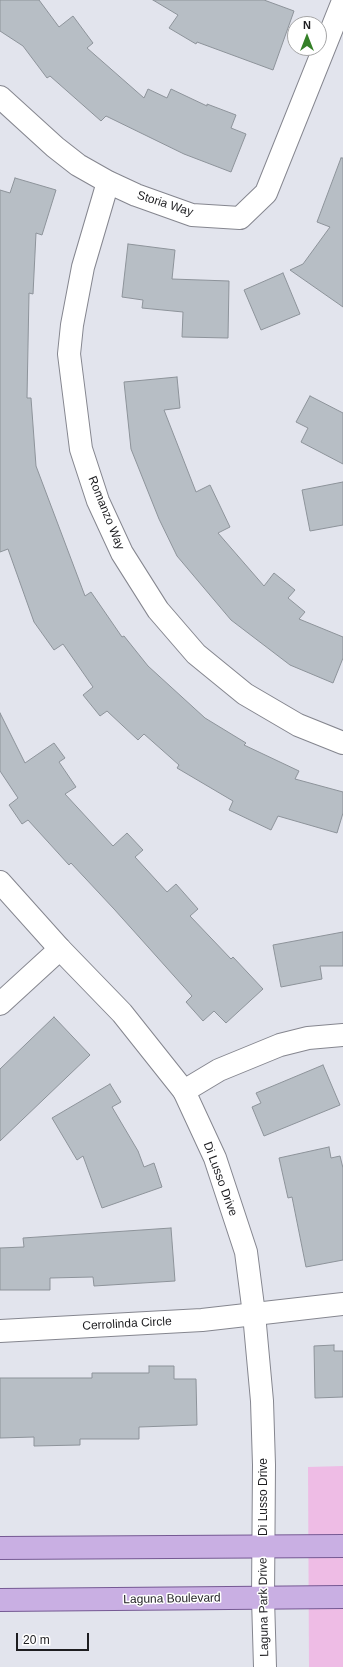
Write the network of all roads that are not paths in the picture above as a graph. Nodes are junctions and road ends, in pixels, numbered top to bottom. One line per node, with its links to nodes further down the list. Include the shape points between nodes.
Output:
1 (343, 2): 3 (street, Storia Way, via 266,193 240,218 192,214 136,195)
2 (0, 97): 3 (street, Storia Way, via 55,147 78,165)
3 (108, 182): 4 (street, Romanzo Way, via 83,267 74,310 69,354 81,449 98,501 122,553 158,610 196,654 245,694 298,725)
4 (343, 743)
5 (0, 882): 6 (street, Di Lusso Drive)
6 (60, 949): 7 (street); 9 (street, Di Lusso Drive, via 122,1013)
7 (0, 1004)
8 (343, 1034): 9 (street, via 308,1038 280,1045 219,1070)
9 (184, 1091): 11 (street, Di Lusso Drive, via 215,1158 246,1252)
10 (343, 1304): 11 (street)
11 (254, 1314): 12 (street, Cerrolinda Circle, via 202,1320); 14 (street, Di Lusso Drive, via 262,1401)
12 (0, 1331)
13 (343, 1546): 14 (main road)
14 (264, 1547): 15 (main road); 17 (street, Laguna Park Drive)
15 (0, 1548)
16 (343, 1597): 17 (main road, Laguna Boulevard)
17 (263, 1598): 18 (main road, Laguna Boulevard); 19 (street, Laguna Park Drive)
18 (0, 1600)
19 (265, 1667)

